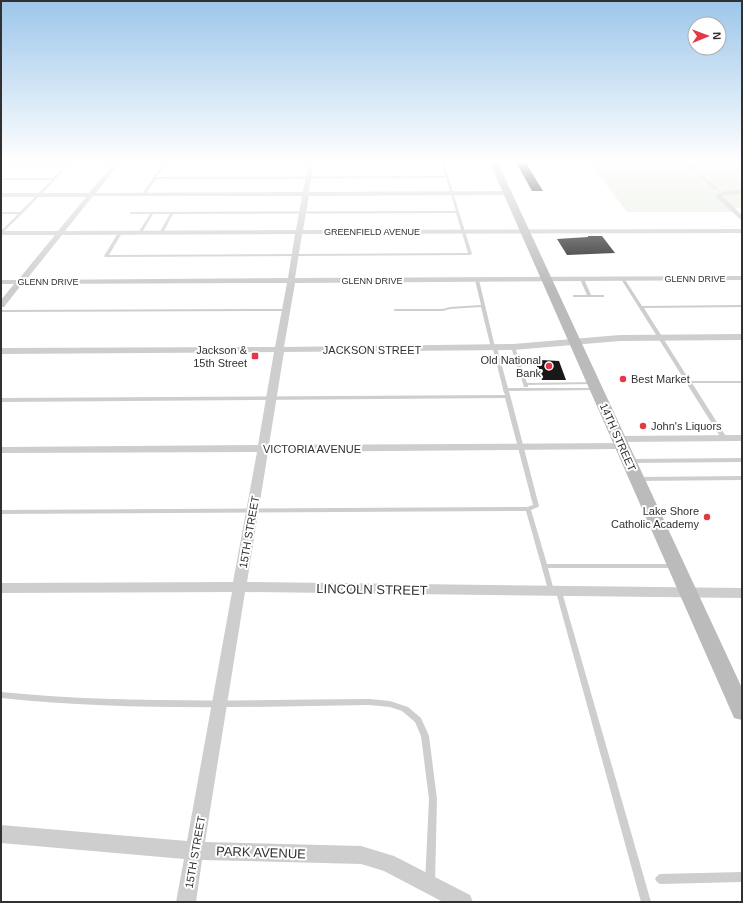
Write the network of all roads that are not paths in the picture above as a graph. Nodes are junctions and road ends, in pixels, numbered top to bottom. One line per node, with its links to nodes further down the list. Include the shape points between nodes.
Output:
1 (28, 205): 10 (lane)
2 (83, 205): 20 (street)
3 (304, 205): 7 (street, 15TH STREET)
4 (455, 205): 8 (lane)
5 (514, 205): 18 (street, 14TH STREET)
6 (727, 205): 14 (street)
7 (303, 212): 8 (lane); 13 (lane); 16 (street, 15TH STREET)
8 (457, 212): 17 (lane)
9 (1, 213): 10 (lane)
10 (21, 213): 19 (lane)
11 (131, 213): 12 (lane)
12 (152, 213): 13 (lane); 22 (lane)
13 (172, 213): 23 (lane)
14 (742, 219)
15 (742, 230): 18 (street, GREENFIELD AVENUE)
16 (300, 232): 17 (street, GREENFIELD AVENUE); 23 (street, GREENFIELD AVENUE); 24 (street, 15TH STREET)
17 (463, 232): 18 (street, GREENFIELD AVENUE); 24 (lane, via 470,254)
18 (526, 232): 26 (street, 14TH STREET)
19 (1, 233): 20 (street, GREENFIELD AVENUE)
20 (60, 233): 21 (street, GREENFIELD AVENUE); 32 (street)
21 (120, 233): 22 (street, GREENFIELD AVENUE); 24 (lane, via 106,256)
22 (140, 233): 23 (street, GREENFIELD AVENUE)
23 (161, 233)
24 (296, 255): 30 (street, 15TH STREET)
25 (742, 278): 28 (street, GLENN DRIVE)
26 (547, 279): 27 (street, GLENN DRIVE); 29 (street, GLENN DRIVE); 45 (street, 14TH STREET)
27 (582, 279): 28 (street, GLENN DRIVE); 34 (lane)
28 (623, 279): 39 (lane)
29 (477, 280): 30 (street, GLENN DRIVE); 37 (lane)
30 (292, 281): 32 (street, GLENN DRIVE); 40 (street, 15TH STREET)
31 (1, 282): 32 (street, GLENN DRIVE)
32 (19, 282): 36 (street)
33 (574, 296): 34 (lane)
34 (590, 296): 35 (lane)
35 (602, 296)
36 (1, 305)
37 (483, 306): 41 (lane, via 443,310); 47 (lane)
38 (742, 306): 39 (lane)
39 (642, 307): 43 (lane)
40 (287, 310): 42 (lane); 48 (street, 15TH STREET)
41 (395, 310)
42 (1, 312)
43 (661, 337): 44 (street, JACKSON STREET); 45 (street, JACKSON STREET); 50 (lane)
44 (742, 337)
45 (575, 342): 46 (street, JACKSON STREET); 52 (street, 14TH STREET)
46 (513, 347): 47 (street, JACKSON STREET); 53 (lane)
47 (494, 348): 48 (street, JACKSON STREET); 54 (lane)
48 (281, 350): 49 (street, JACKSON STREET); 56 (street, 15TH STREET)
49 (1, 351)
50 (689, 382): 51 (lane); 58 (lane)
51 (742, 382)
52 (595, 386): 53 (lane); 62 (street, 14TH STREET)
53 (527, 387): 54 (lane)
54 (505, 390): 55 (lane)
55 (506, 396): 56 (lane); 60 (lane)
56 (272, 398): 57 (lane); 61 (street, 15TH STREET)
57 (1, 400)
58 (724, 438): 59 (street, VICTORIA AVENUE); 62 (street, VICTORIA AVENUE)
59 (742, 438)
60 (521, 448): 61 (street, VICTORIA AVENUE); 62 (street, VICTORIA AVENUE); 67 (lane, via 536,506)
61 (264, 449): 63 (street, VICTORIA AVENUE); 68 (street, 15TH STREET)
62 (624, 449): 64 (lane); 66 (street, 14TH STREET)
63 (1, 450)
64 (742, 460)
65 (742, 478): 66 (lane)
66 (637, 479): 71 (street, 14TH STREET)
67 (528, 509): 68 (lane); 70 (lane)
68 (253, 510): 69 (lane); 72 (street, 15TH STREET)
69 (1, 512)
70 (544, 566): 71 (lane); 74 (lane)
71 (677, 566): 75 (street, 14TH STREET)
72 (240, 587): 73 (street, LINCOLN STREET); 74 (street, LINCOLN STREET); 78 (street, 15TH STREET)
73 (1, 588)
74 (555, 592): 75 (street, LINCOLN STREET); 87 (lane)
75 (689, 593): 76 (street, LINCOLN STREET); 79 (street, 14TH STREET)
76 (742, 593)
77 (1, 695): 78 (lane, via 41,699)
78 (220, 705): 81 (street, 15TH STREET); 84 (lane, via 369,702 390,704 405,709 418,720 425,736 433,799)
79 (742, 711)
80 (1, 834): 81 (street, PARK AVENUE)
81 (195, 850): 84 (street, PARK AVENUE, via 361,855 387,863); 85 (street, 15TH STREET)
82 (742, 877): 83 (lane)
83 (660, 879)
84 (430, 885): 86 (street, PARK AVENUE)
85 (186, 902)
86 (463, 902)
87 (646, 902)

